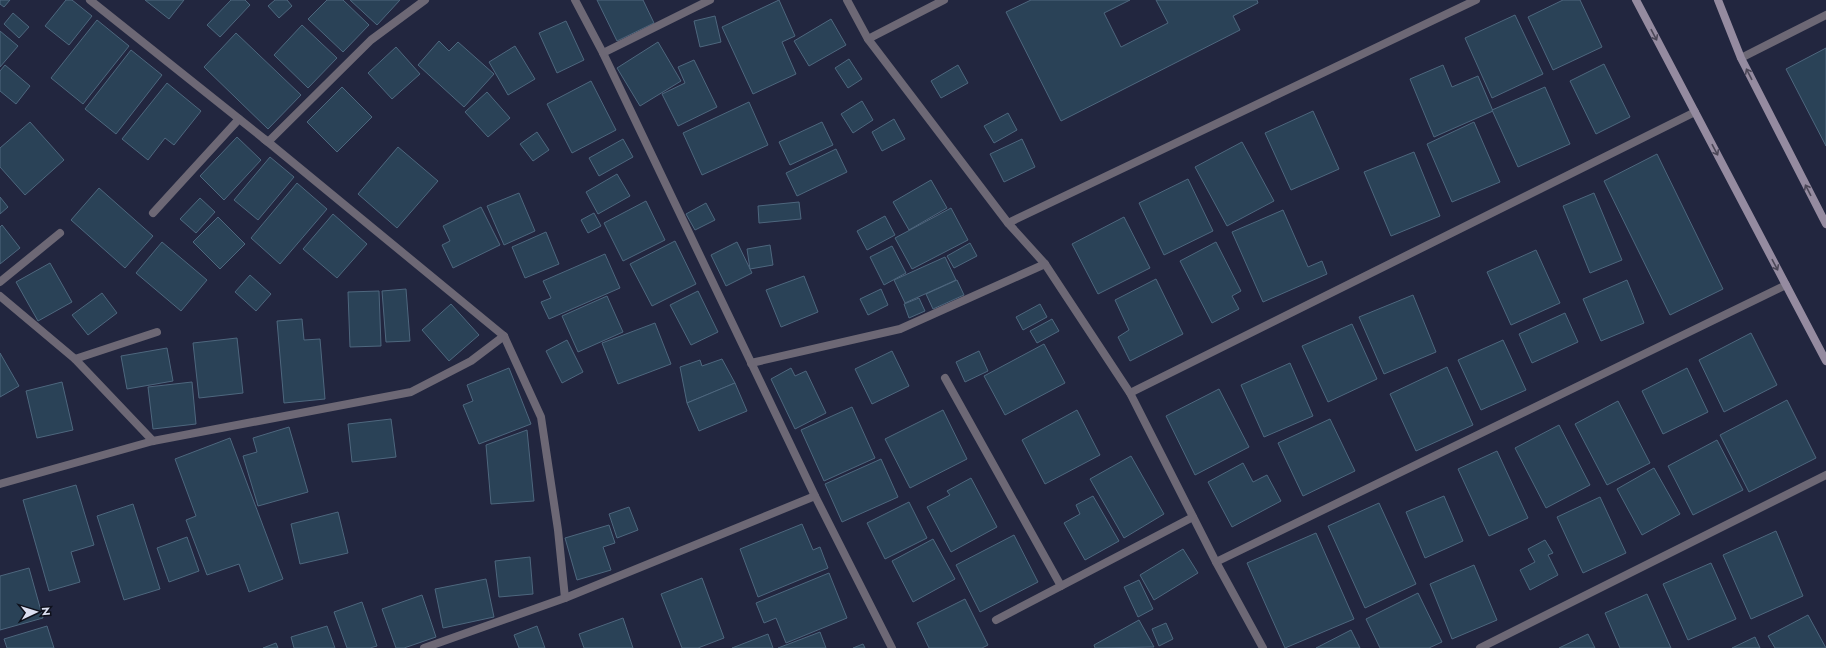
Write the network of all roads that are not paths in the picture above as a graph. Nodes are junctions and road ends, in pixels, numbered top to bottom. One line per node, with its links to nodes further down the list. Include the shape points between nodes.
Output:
1 (90, 0): 16 (street)
2 (99, 0): 17 (street)
3 (425, 0): 17 (street, via 372,40)
4 (575, 0): 13 (street)
5 (710, 0): 13 (street)
6 (847, 0): 12 (street)
7 (944, 0): 12 (street)
8 (1476, 0): 19 (street)
9 (1636, 0): 15 (main road, one-way to 15)
10 (1718, 0): 14 (main road)
11 (1826, 16): 14 (street)
12 (868, 39): 19 (street)
13 (603, 53): 30 (street)
14 (1741, 58): 20 (main road, one-way to 14)
15 (1695, 112): 24 (main road, one-way to 24); 32 (street)
16 (239, 119): 17 (street); 18 (street)
17 (268, 142): 27 (street)
18 (153, 213)
19 (1008, 223): 22 (street)
20 (1826, 224)
21 (60, 233): 23 (street)
22 (1045, 264): 30 (street, via 900,329); 32 (street)
23 (0, 282)
24 (1786, 285): 29 (main road); 38 (street)
25 (0, 296): 28 (street)
26 (157, 332): 28 (street)
27 (504, 336): 33 (street, via 471,360 411,392); 40 (street, via 541,417)
28 (75, 359): 33 (street)
29 (1826, 361)
30 (751, 363): 36 (street)
31 (945, 378): 39 (street)
32 (1130, 393): 37 (street)
33 (154, 441): 35 (street)
34 (1826, 475): 45 (street)
35 (0, 484)
36 (815, 496): 40 (street); 43 (street)
37 (1193, 517): 38 (street); 39 (street)
38 (1216, 562): 44 (street)
39 (1061, 586): 41 (street)
40 (565, 598): 42 (street)
41 (996, 620)
42 (424, 648)
43 (892, 648)
44 (1263, 648)
45 (1480, 648)

